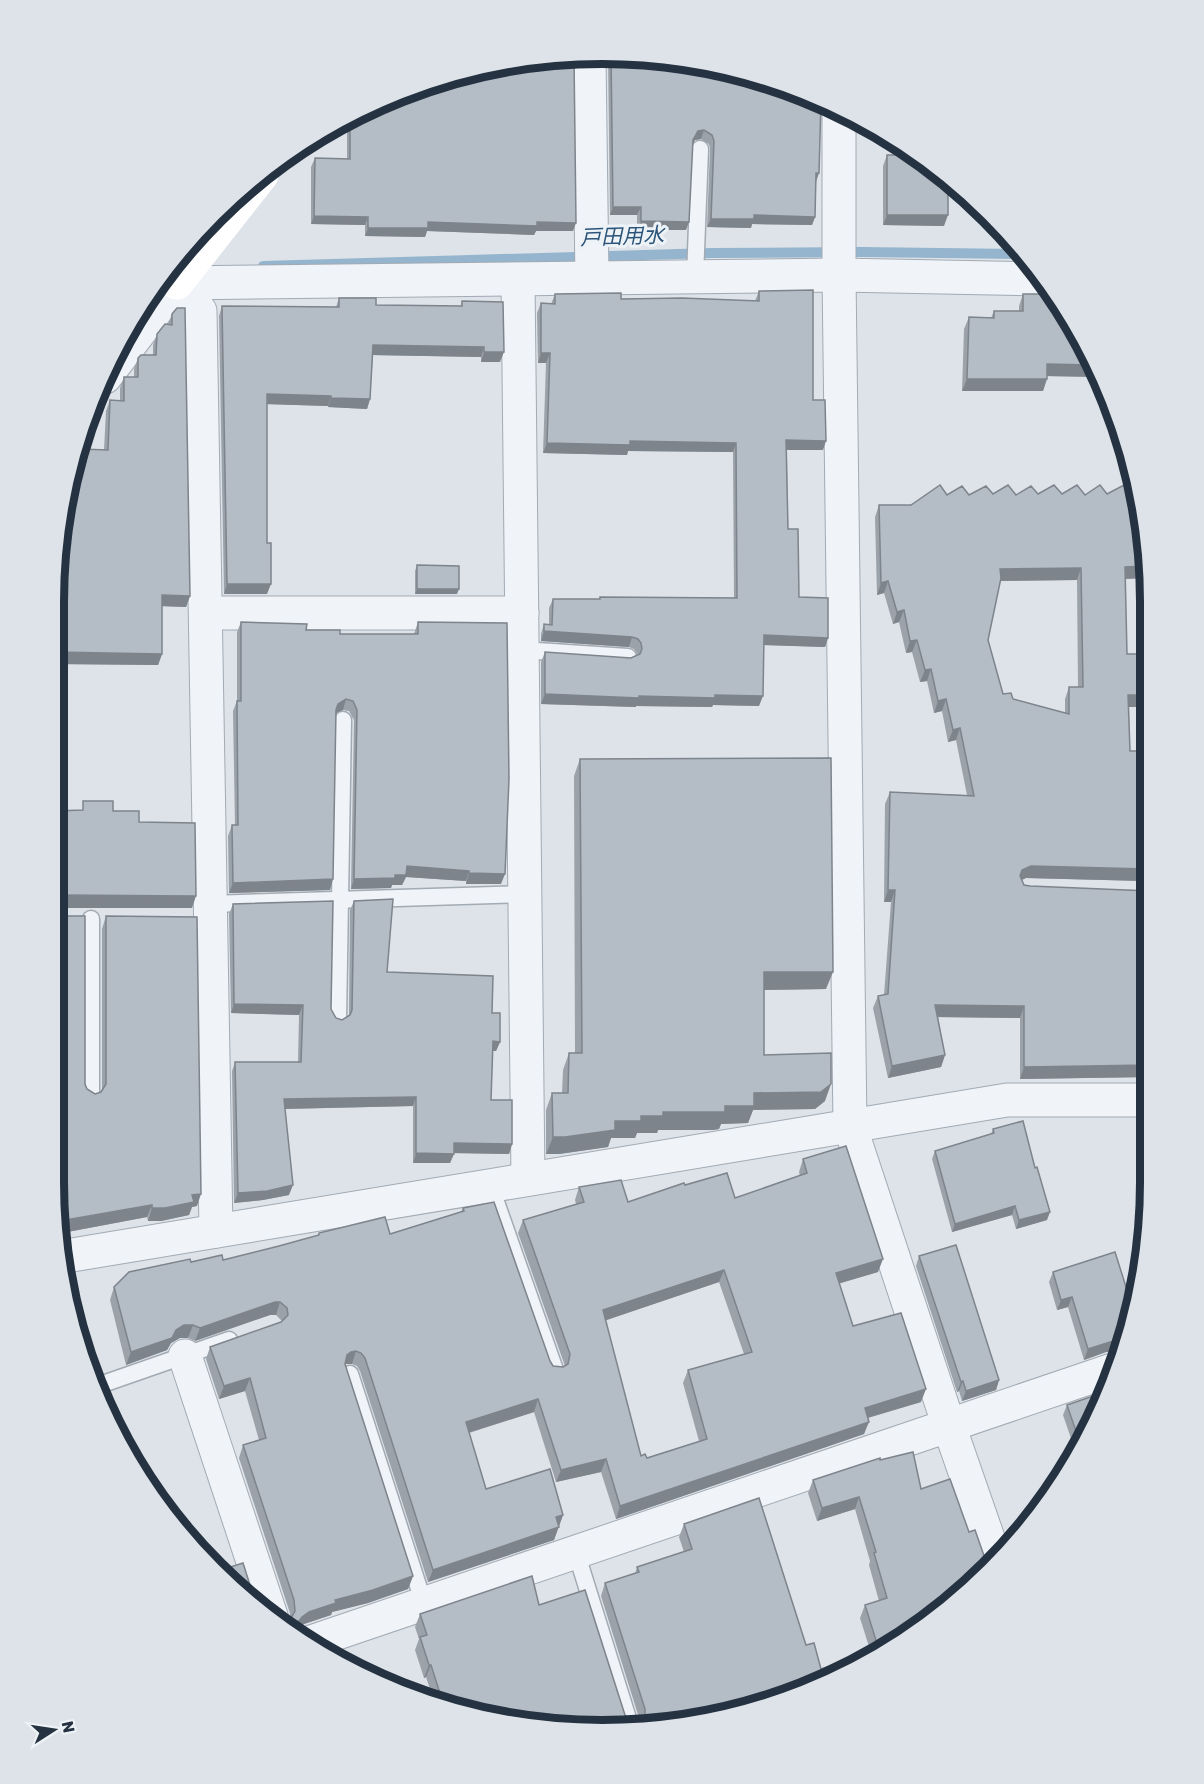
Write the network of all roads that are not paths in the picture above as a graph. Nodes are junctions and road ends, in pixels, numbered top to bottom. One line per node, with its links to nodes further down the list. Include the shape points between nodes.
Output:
1 (589, 65): 7 (street)
2 (839, 120): 5 (street)
3 (700, 149): 6 (lane)
4 (233, 212): 10 (street)
5 (839, 275): 6 (street); 8 (street); 24 (street)
6 (696, 277): 7 (street)
7 (592, 279): 9 (street)
8 (1031, 279)
9 (518, 280): 10 (street); 13 (street)
10 (177, 283): 11 (street); 12 (street, via 200,311)
11 (133, 341)
12 (206, 613): 13 (street); 19 (street)
13 (522, 613): 14 (street)
14 (522, 650): 15 (lane); 17 (street)
15 (628, 657)
16 (344, 720): 18 (lane)
17 (525, 894): 18 (lane); 25 (street)
18 (340, 900): 19 (lane); 21 (lane)
19 (204, 914): 27 (street)
20 (73, 918): 22 (lane, via 97,919)
21 (338, 1018)
22 (91, 1096)
23 (1140, 1100): 24 (street, via 1007,1100)
24 (850, 1126): 25 (street); 35 (street)
25 (528, 1179): 26 (street)
26 (490, 1185): 27 (street); 31 (lane)
27 (216, 1231): 28 (street)
28 (70, 1255)
29 (240, 1337): 30 (lane)
30 (185, 1356): 34 (lane); 38 (street)
31 (555, 1370)
32 (1105, 1373): 35 (street)
33 (350, 1374): 39 (lane)
34 (103, 1384)
35 (949, 1426): 36 (street); 37 (street)
36 (992, 1551)
37 (576, 1552): 39 (street); 41 (lane)
38 (266, 1601)
39 (424, 1604): 40 (street)
40 (320, 1639)
41 (628, 1719)

